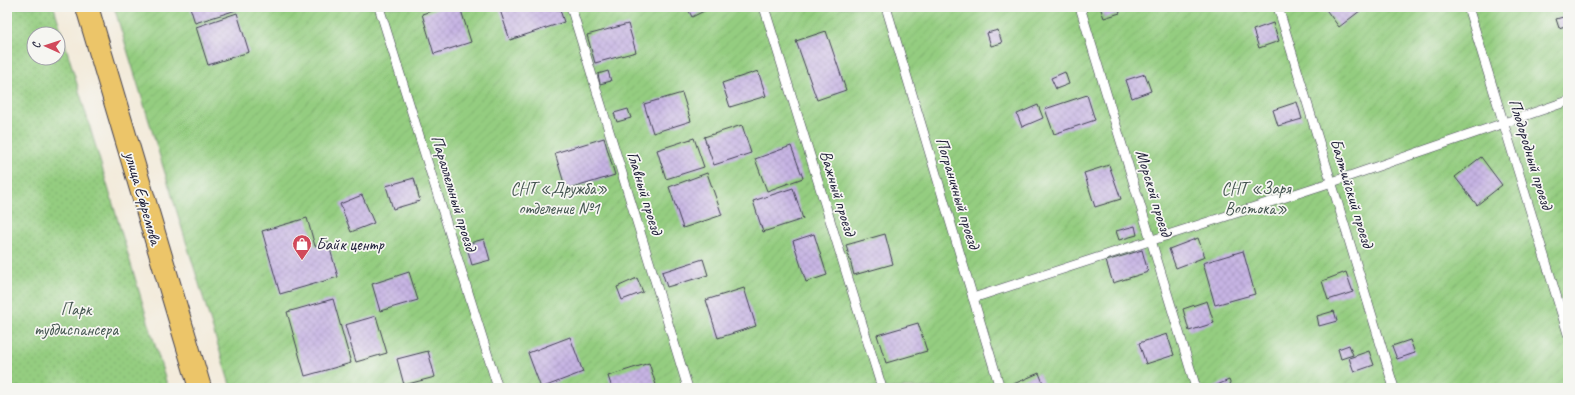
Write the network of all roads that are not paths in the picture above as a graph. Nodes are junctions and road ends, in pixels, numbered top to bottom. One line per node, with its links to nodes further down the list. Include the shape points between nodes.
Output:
1 (87, 7): 15 (main road, улица Ефремова)
2 (379, 7): 16 (lane, Параллельный проезд)
3 (571, 7): 17 (lane, Главный проезд)
4 (764, 7): 18 (lane, Важный проезд)
5 (886, 7): 13 (lane, Пограничный проезд)
6 (1080, 7): 12 (lane, Морской проезд)
7 (1278, 7): 11 (lane, Балтийский проезд)
8 (1468, 7): 10 (lane, Плодородный проезд)
9 (1568, 101): 10 (lane)
10 (1505, 124): 11 (lane); 14 (lane, Плодородный проезд)
11 (1332, 182): 12 (lane); 21 (lane, Балтийский проезд)
12 (1151, 239): 13 (lane); 20 (lane, Морской проезд)
13 (973, 298): 19 (lane, Пограничный проезд)
14 (1568, 334)
15 (200, 388)
16 (498, 388)
17 (688, 388)
18 (882, 388)
19 (1000, 388)
20 (1196, 388)
21 (1394, 388)

